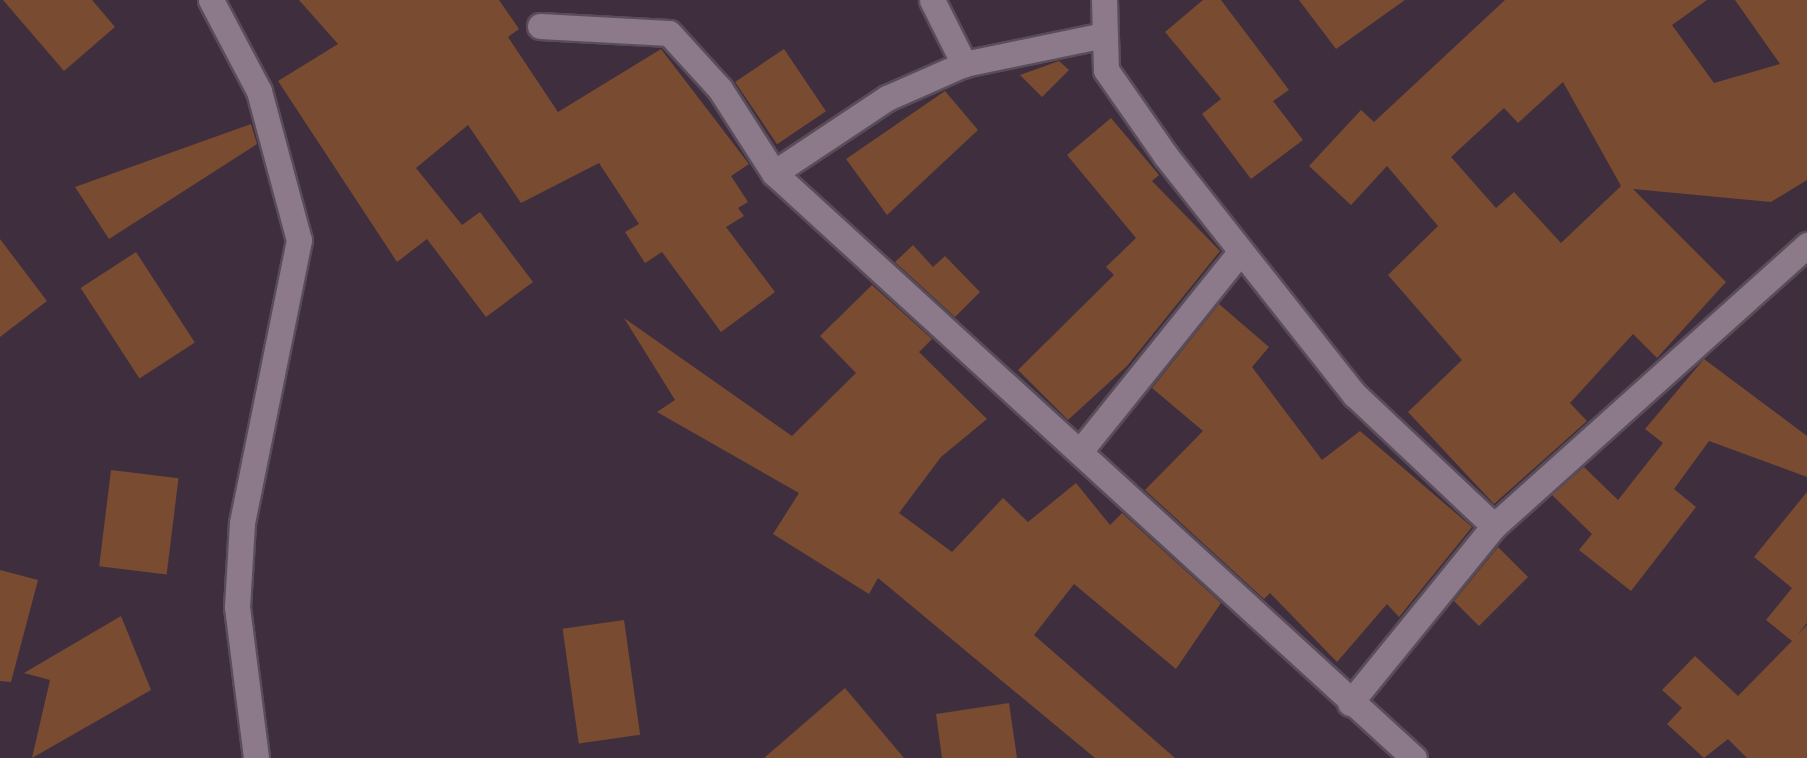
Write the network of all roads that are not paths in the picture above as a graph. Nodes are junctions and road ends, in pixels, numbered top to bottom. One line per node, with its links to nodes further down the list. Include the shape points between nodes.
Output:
1 (210, 0): 13 (street, via 259,91 299,240 242,523 238,606)
2 (932, 0): 6 (street)
3 (1104, 0): 5 (street)
4 (540, 26): 7 (street, via 669,33 720,88)
5 (1099, 36): 6 (street); 9 (street, via 1106,70)
6 (964, 64): 7 (street, via 888,98)
7 (774, 173): 10 (street)
8 (1807, 245): 11 (street)
9 (1240, 252): 10 (street); 11 (street, via 1355,395)
10 (1081, 450): 12 (street)
11 (1494, 526): 12 (street)
12 (1350, 702): 14 (street)
13 (256, 758)
14 (1414, 758)

